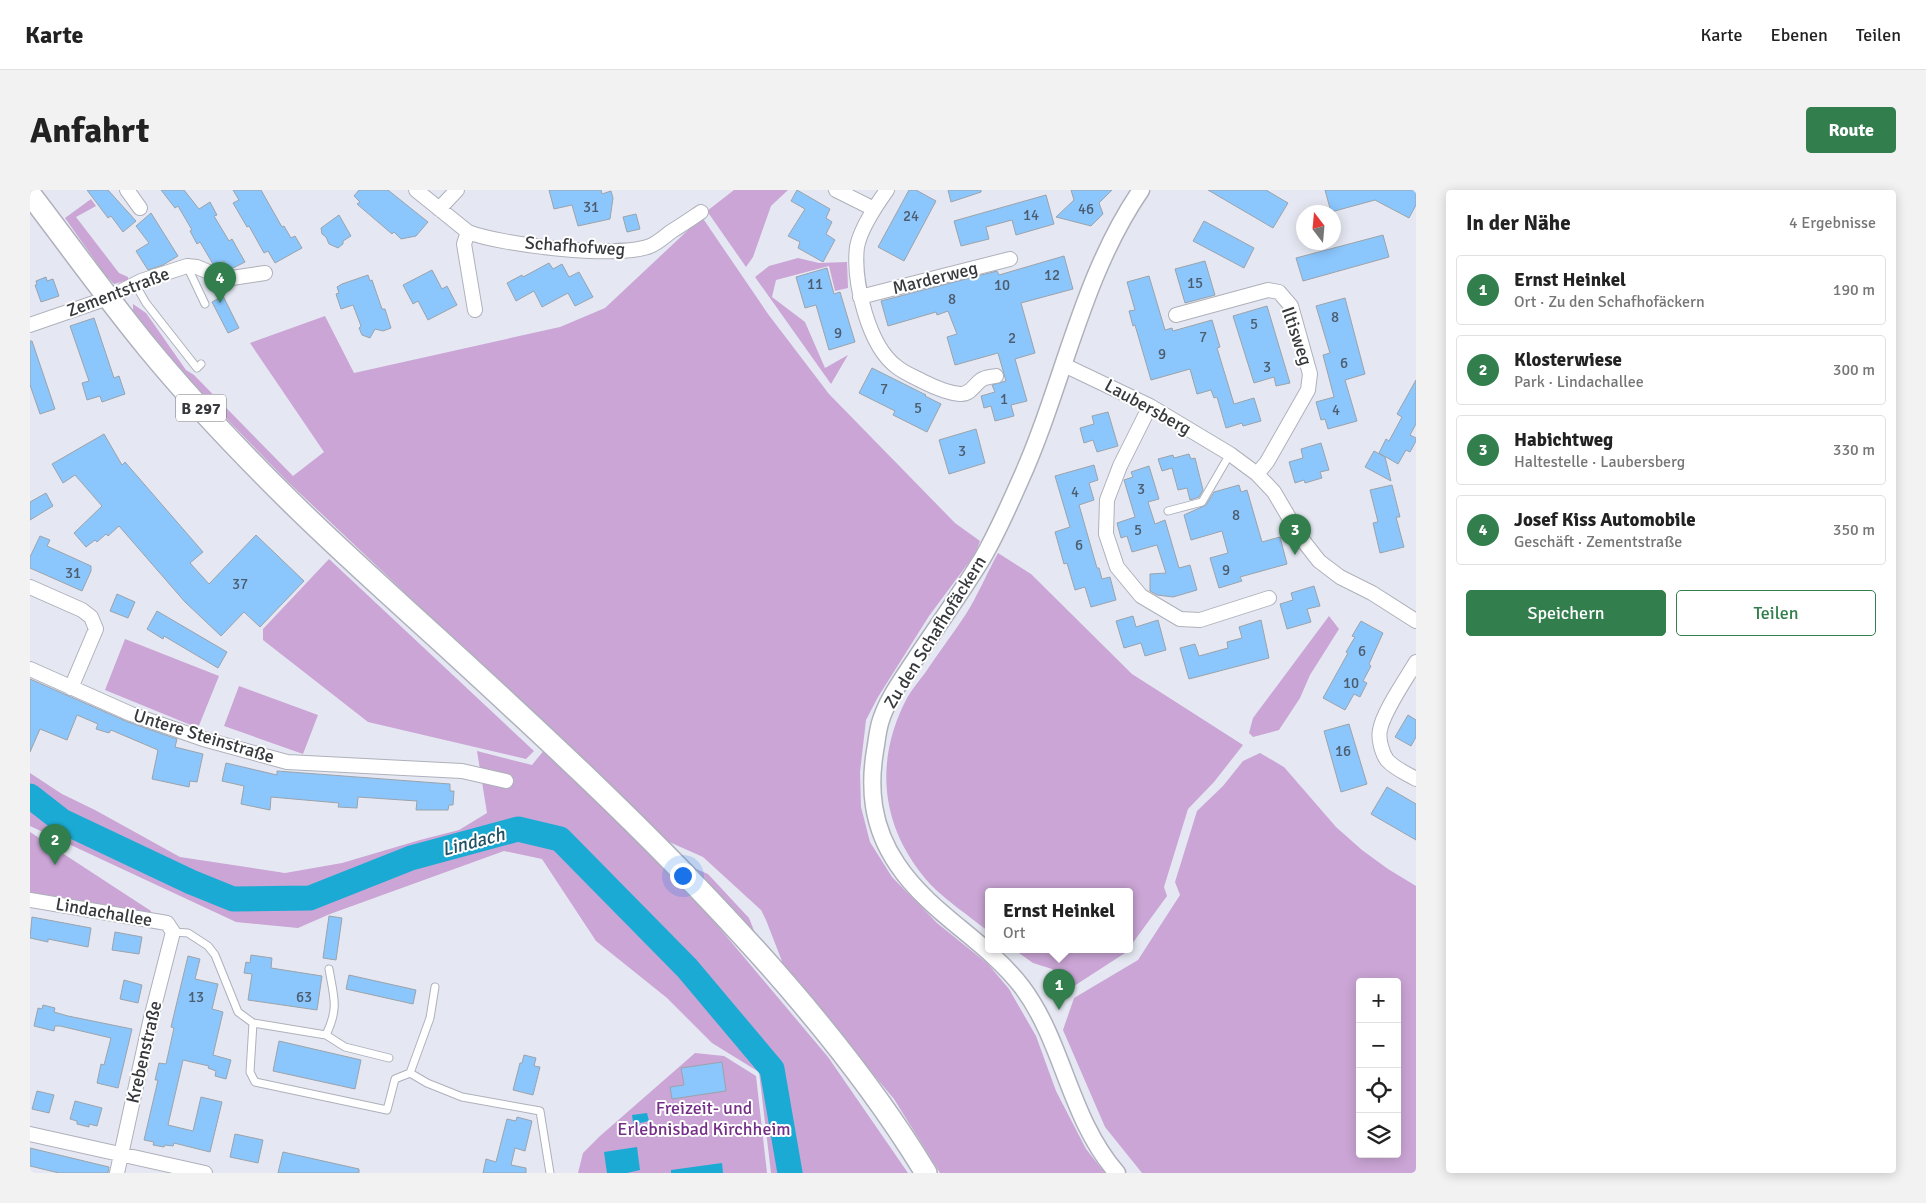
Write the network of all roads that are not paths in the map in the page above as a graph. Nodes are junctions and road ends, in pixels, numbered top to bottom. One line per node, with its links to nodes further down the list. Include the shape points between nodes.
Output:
1 (127, 190): 8 (street)
2 (416, 190): 9 (street, Schafhofweg)
3 (457, 190): 9 (street)
4 (836, 190): 10 (street)
5 (887, 190): 10 (street)
6 (1141, 190): 24 (street, Zu den Schafhofäckern, via 1125,214 1095,278)
7 (30, 194): 18 (main road, B 297)
8 (140, 208)
9 (439, 209): 12 (street, Schafhofweg)
10 (874, 209): 17 (street, via 858,245 856,267)
11 (701, 212): 12 (street, Schafhofweg, via 651,246 629,252 536,245)
12 (468, 232): 20 (street, via 464,244)
13 (1010, 259): 17 (street, Marderweg)
14 (187, 266): 15 (street, Zementstraße, via 225,279); 16 (street, Zementstraße); 19 (lane)
15 (265, 273)
16 (134, 284): 18 (street, Zementstraße); 23 (lane, via 197,368)
17 (860, 297): 25 (street, via 883,352 896,367 934,387 960,394 968,392 982,379)
18 (108, 298): 22 (street, Zementstraße); 53 (main road, B 297, via 256,468 556,748 713,903 797,996 859,1074)
19 (205, 304)
20 (475, 310)
21 (1176, 315): 28 (street, Iltisweg, via 1268,290 1279,292 1291,306 1310,374 1308,390)
22 (30, 325)
23 (201, 364)
24 (1064, 365): 26 (street, Laubersberg); 40 (street, Zu den Schafhofäckern, via 1020,480 983,556 895,689 880,722 873,760 871,782 878,824 896,864 916,889)
25 (996, 376)
26 (1150, 406): 27 (street, Laubersberg); 31 (street, via 1107,500 1106,534 1117,566 1141,596 1180,619 1200,620)
27 (1230, 454): 28 (street, Laubersberg); 29 (lane, via 1202,502)
28 (1257, 474): 32 (street, Laubersberg, via 1274,492 1301,538 1319,561 1340,577)
29 (1168, 511)
30 (30, 587): 35 (street, via 82,610 91,617 96,629)
31 (1269, 598)
32 (1416, 621)
33 (1416, 662): 36 (street, via 1385,716 1380,731 1386,758)
34 (30, 669): 35 (street, Untere Steinstraße)
35 (71, 688): 37 (street, Untere Steinstraße, via 203,739 287,762 462,771)
36 (1416, 779)
37 (506, 781)
38 (30, 900): 39 (street, Lindachallee, via 167,923)
39 (173, 932): 44 (lane, via 188,933 208,946 215,955 238,1012); 49 (street, Krebenstraße)
40 (985, 948)
41 (991, 953): 54 (street, Zu den Schafhofäckern, via 1027,994 1047,1032 1088,1132)
42 (329, 969): 45 (lane, via 336,1006)
43 (435, 987): 47 (lane, via 430,1018)
44 (253, 1022): 45 (lane); 47 (lane, via 250,1072 255,1082 386,1110 396,1079)
45 (326, 1036): 46 (lane, via 345,1047)
46 (389, 1058)
47 (410, 1073): 52 (lane, via 462,1097 540,1111)
48 (30, 1134): 49 (street)
49 (122, 1153): 50 (street, Krebenstraße); 51 (street)
50 (117, 1173)
51 (205, 1173)
52 (550, 1173)
53 (926, 1173)
54 (1117, 1173)

